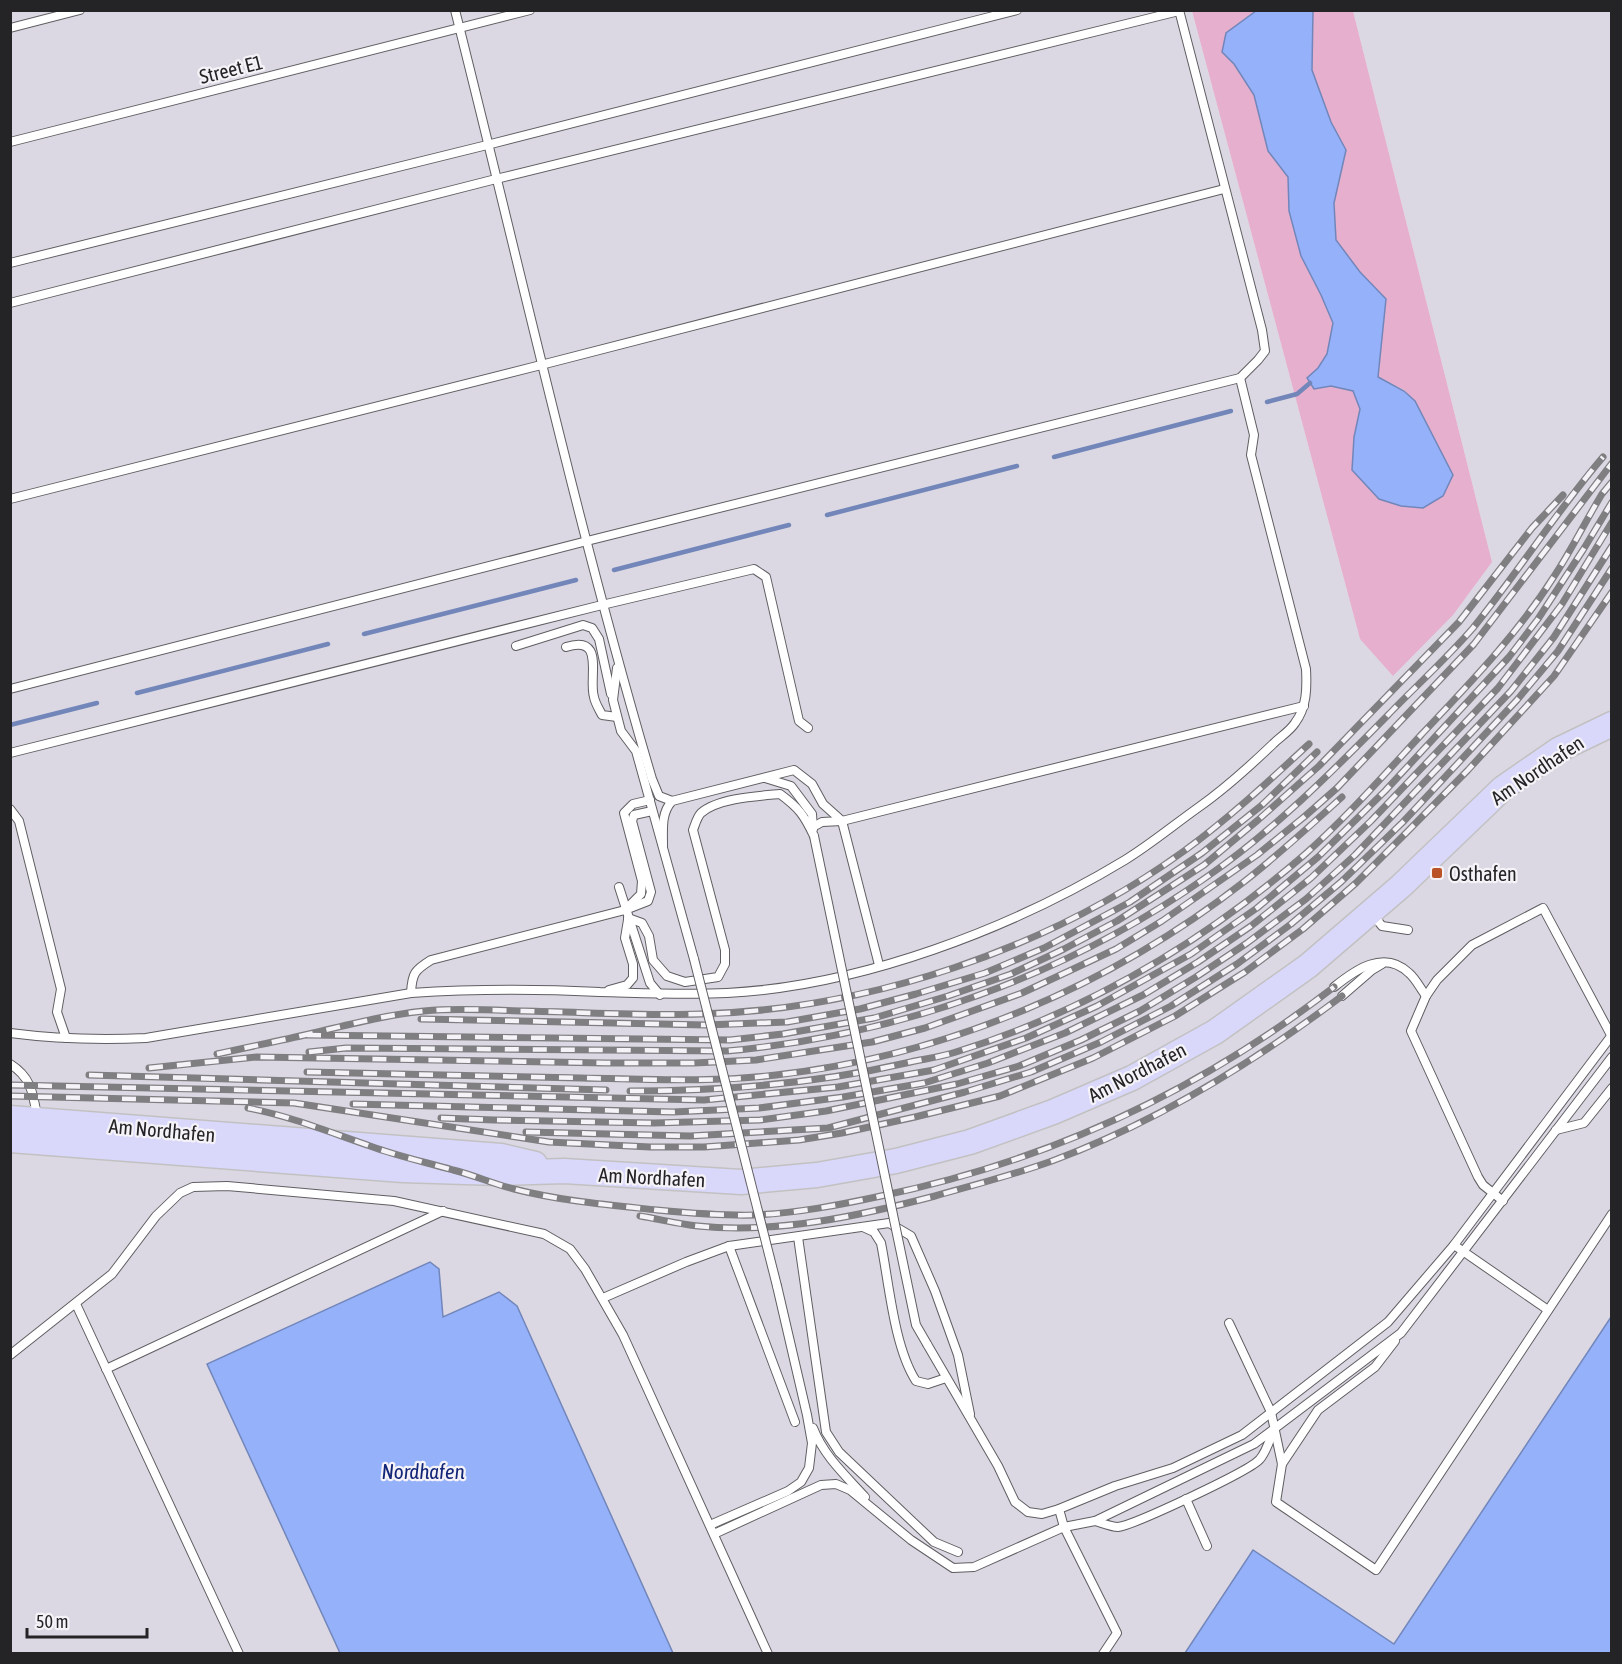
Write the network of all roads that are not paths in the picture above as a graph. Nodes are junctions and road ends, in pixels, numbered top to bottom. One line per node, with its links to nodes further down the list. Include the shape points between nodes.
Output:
1 (80, 10): 6 (lane)
2 (455, 10): 7 (lane)
3 (530, 10): 7 (lane, Street E1)
4 (1017, 10): 9 (lane)
5 (1179, 11): 10 (lane); 11 (lane)
6 (10, 28)
7 (460, 28): 8 (lane, Street E1); 9 (lane)
8 (10, 142)
9 (487, 145): 10 (lane); 12 (lane)
10 (496, 179): 13 (lane); 14 (lane)
11 (1224, 189): 14 (lane); 15 (lane, via 1262,330 1264,351)
12 (10, 263)
13 (10, 303)
14 (541, 365): 16 (lane); 17 (lane)
15 (1240, 378): 17 (lane); 24 (lane, via 1254,435 1251,454 1306,669)
16 (10, 499)
17 (587, 541): 18 (lane); 22 (lane)
18 (602, 605): 21 (lane); 27 (lane, via 754,569 766,577 799,721); 28 (lane)
19 (516, 646): 23 (lane, via 583,625 592,628 599,639)
20 (566, 647): 25 (lane, via 576,643 588,648 594,660 593,696 602,715)
21 (618, 664): 23 (lane); 31 (lane, via 652,779 659,796)
22 (10, 689)
23 (613, 700): 25 (lane)
24 (1304, 706): 34 (lane); 43 (lane, via 1295,723 1242,772 1126,859 987,930)
25 (617, 717): 30 (lane, via 621,731 636,751)
26 (1611, 724): 39 (main road, Am Nordhafen, via 1558,750 1503,788)
27 (807, 728)
28 (10, 753)
29 (763, 777): 31 (lane); 34 (lane, via 794,770 812,784 823,804); 35 (lane, via 791,786 812,814)
30 (650, 800): 33 (lane); 40 (lane, via 633,804 624,813 642,881 641,894)
31 (672, 801): 37 (lane, via 666,807 663,821)
32 (10, 809): 52 (lane, via 19,821 61,989 57,1012)
33 (652, 811): 37 (lane); 40 (lane, via 634,815 632,821 651,892 648,901)
34 (842, 821): 35 (lane, via 822,822); 43 (lane)
35 (813, 827): 36 (lane)
36 (814, 837): 40 (lane, via 798,807 780,794 749,797 699,814 693,830 725,950 726,964 718,977 685,982 667,976 653,960 649,936 642,923); 77 (lane, bridge, via 916,1325)
37 (663, 845): 79 (lane, bridge)
38 (619, 887): 40 (lane)
39 (1371, 912): 41 (lane, via 1382,926); 60 (main road, Am Nordhafen, via 1308,966 1215,1032 1132,1078 1053,1113 970,1142 817,1175 741,1182)
40 (627, 914): 45 (lane, via 625,938 633,978 627,985); 46 (lane, via 431,960 417,968); 47 (lane, via 650,983)
41 (1408, 930)
42 (1386, 962): 44 (lane, via 1367,964); 48 (lane); 49 (lane, via 1411,974)
43 (879, 965): 47 (lane, via 819,981 730,993)
44 (1334, 987)
45 (602, 992): 46 (lane, via 521,989); 47 (lane)
46 (411, 993): 52 (lane, via 146,1038)
47 (660, 995)
48 (1342, 996)
49 (1426, 996): 51 (lane, via 1472,945 1543,908); 61 (lane, via 1411,1031 1478,1177)
50 (10, 1033): 52 (lane)
51 (1611, 1035): 61 (lane)
52 (66, 1038)
53 (1611, 1057): 58 (lane)
54 (10, 1064): 57 (lane, via 24,1073)
55 (1611, 1088): 58 (lane, via 1584,1123)
56 (10, 1118): 57 (main road, Am Nordhafen)
57 (37, 1120): 60 (main road, Am Nordhafen, via 501,1156)
58 (1556, 1130): 62 (lane)
59 (10, 1140): 60 (main road, Am Nordhafen, via 403,1170)
60 (564, 1171)
61 (1492, 1193): 62 (lane); 67 (lane)
62 (1503, 1201): 69 (lane)
63 (443, 1211): 70 (lane, via 544,1234 570,1249); 71 (lane, via 394,1201 227,1186 193,1187 170,1202 112,1274); 76 (lane)
64 (1611, 1214): 72 (lane)
65 (863, 1227): 66 (lane); 77 (lane, via 874,1232 881,1243 907,1367 916,1381 922,1383); 81 (lane, via 889,1223 911,1236 958,1355)
66 (798, 1237): 68 (lane); 92 (lane, via 826,1432 839,1452 934,1542)
67 (1454, 1245): 69 (lane); 78 (lane, via 1388,1322)
68 (729, 1246): 70 (lane); 80 (lane)
69 (1464, 1252): 72 (lane); 74 (lane)
70 (603, 1298): 88 (lane)
71 (76, 1304): 75 (lane); 76 (lane)
72 (1548, 1310): 83 (lane, via 1376,1570 1276,1502)
73 (1229, 1323): 78 (lane)
74 (1401, 1333): 82 (lane); 83 (lane, via 1375,1367 1318,1410)
75 (10, 1355)
76 (106, 1368): 93 (lane)
77 (946, 1378): 81 (lane)
78 (1271, 1412): 82 (lane); 85 (lane, via 1242,1435 1173,1468)
79 (807, 1415): 86 (lane, via 824,1451); 88 (lane, via 812,1443 809,1468 801,1482)
80 (795, 1422)
81 (972, 1423): 85 (lane, via 1015,1502 1028,1512 1042,1514)
82 (1275, 1429): 83 (lane); 84 (lane, via 1261,1458 1251,1467); 87 (lane, via 1254,1444)
83 (1282, 1464)
84 (1186, 1498): 87 (lane, via 1117,1527); 91 (lane)
85 (1059, 1509): 89 (lane)
86 (880, 1514): 89 (lane, via 953,1568 974,1567); 90 (lane, via 850,1490 836,1484 821,1485)
87 (1095, 1521): 89 (lane)
88 (710, 1525): 90 (lane)
89 (1064, 1527): 95 (lane, via 1117,1633)
90 (714, 1534): 94 (lane)
91 (1207, 1546)
92 (958, 1552)
93 (238, 1653)
94 (768, 1653)
95 (1103, 1653)

